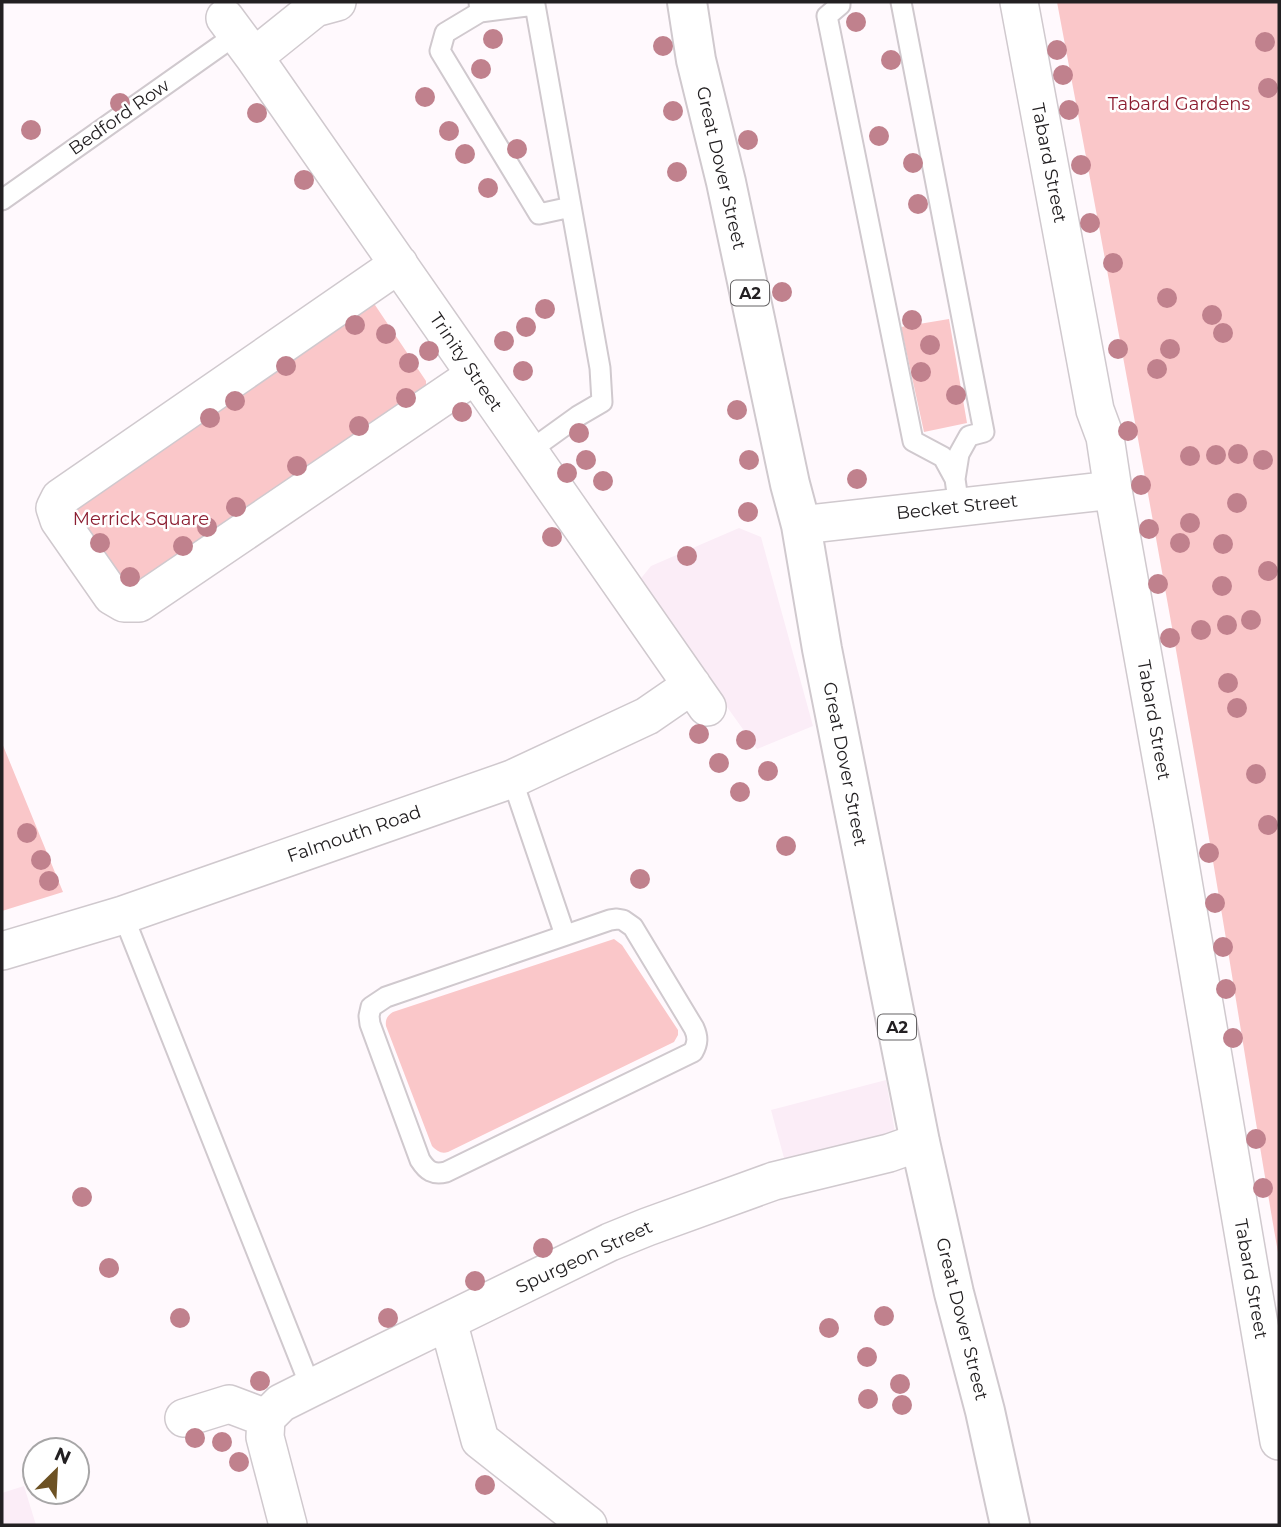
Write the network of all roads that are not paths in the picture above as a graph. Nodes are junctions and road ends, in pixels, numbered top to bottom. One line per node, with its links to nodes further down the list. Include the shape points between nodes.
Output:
1 (337, 2): 7 (street)
2 (687, 2): 15 (main road, Great Dover Street / A2, via 696,61)
3 (840, 2): 14 (lane, via 827,16 913,441 943,457)
4 (901, 2): 14 (lane, via 984,432 969,436 959,454)
5 (1019, 2): 13 (street, Tabard Street)
6 (479, 7): 9 (lane, via 535,5); 9 (lane, via 446,33 440,51 539,214)
7 (229, 23): 8 (lane, Bedford Row); 10 (street, Trinity Street)
8 (2, 200)
9 (571, 207): 12 (lane, via 602,402)
10 (399, 264): 11 (street, Trinity Street); 11 (street, via 60,498 55,508 59,520 112,596 124,603 139,603)
11 (475, 375): 12 (street, Trinity Street)
12 (528, 452): 16 (street, Trinity Street)
13 (1113, 489): 14 (street, Becket Street); 26 (street, Tabard Street)
14 (957, 493): 15 (street, Becket Street)
15 (801, 526): 21 (main road, Great Dover Street / A2)
16 (699, 696): 17 (street, Falmouth Road)
17 (512, 779): 18 (street, Falmouth Road); 19 (lane)
18 (123, 915): 20 (street, Falmouth Road); 23 (lane)
19 (565, 935): 19 (lane, via 610,919 629,923 694,1028 697,1044 693,1052 446,1172 430,1172 420,1160 370,1024 371,1007 386,997)
20 (2, 951)
21 (920, 1142): 22 (street, Spurgeon Street, via 774,1181 685,1213 610,1242); 29 (main road, Great Dover Street / A2)
22 (448, 1321): 23 (street, Spurgeon Street); 28 (street, via 480,1440)
23 (311, 1388): 25 (street, Spurgeon Street, via 281,1403)
24 (184, 1418): 25 (street, via 229,1404)
25 (266, 1418): 27 (street, via 264,1437)
26 (1279, 1433)
27 (288, 1525)
28 (588, 1525)
29 (1010, 1525)

